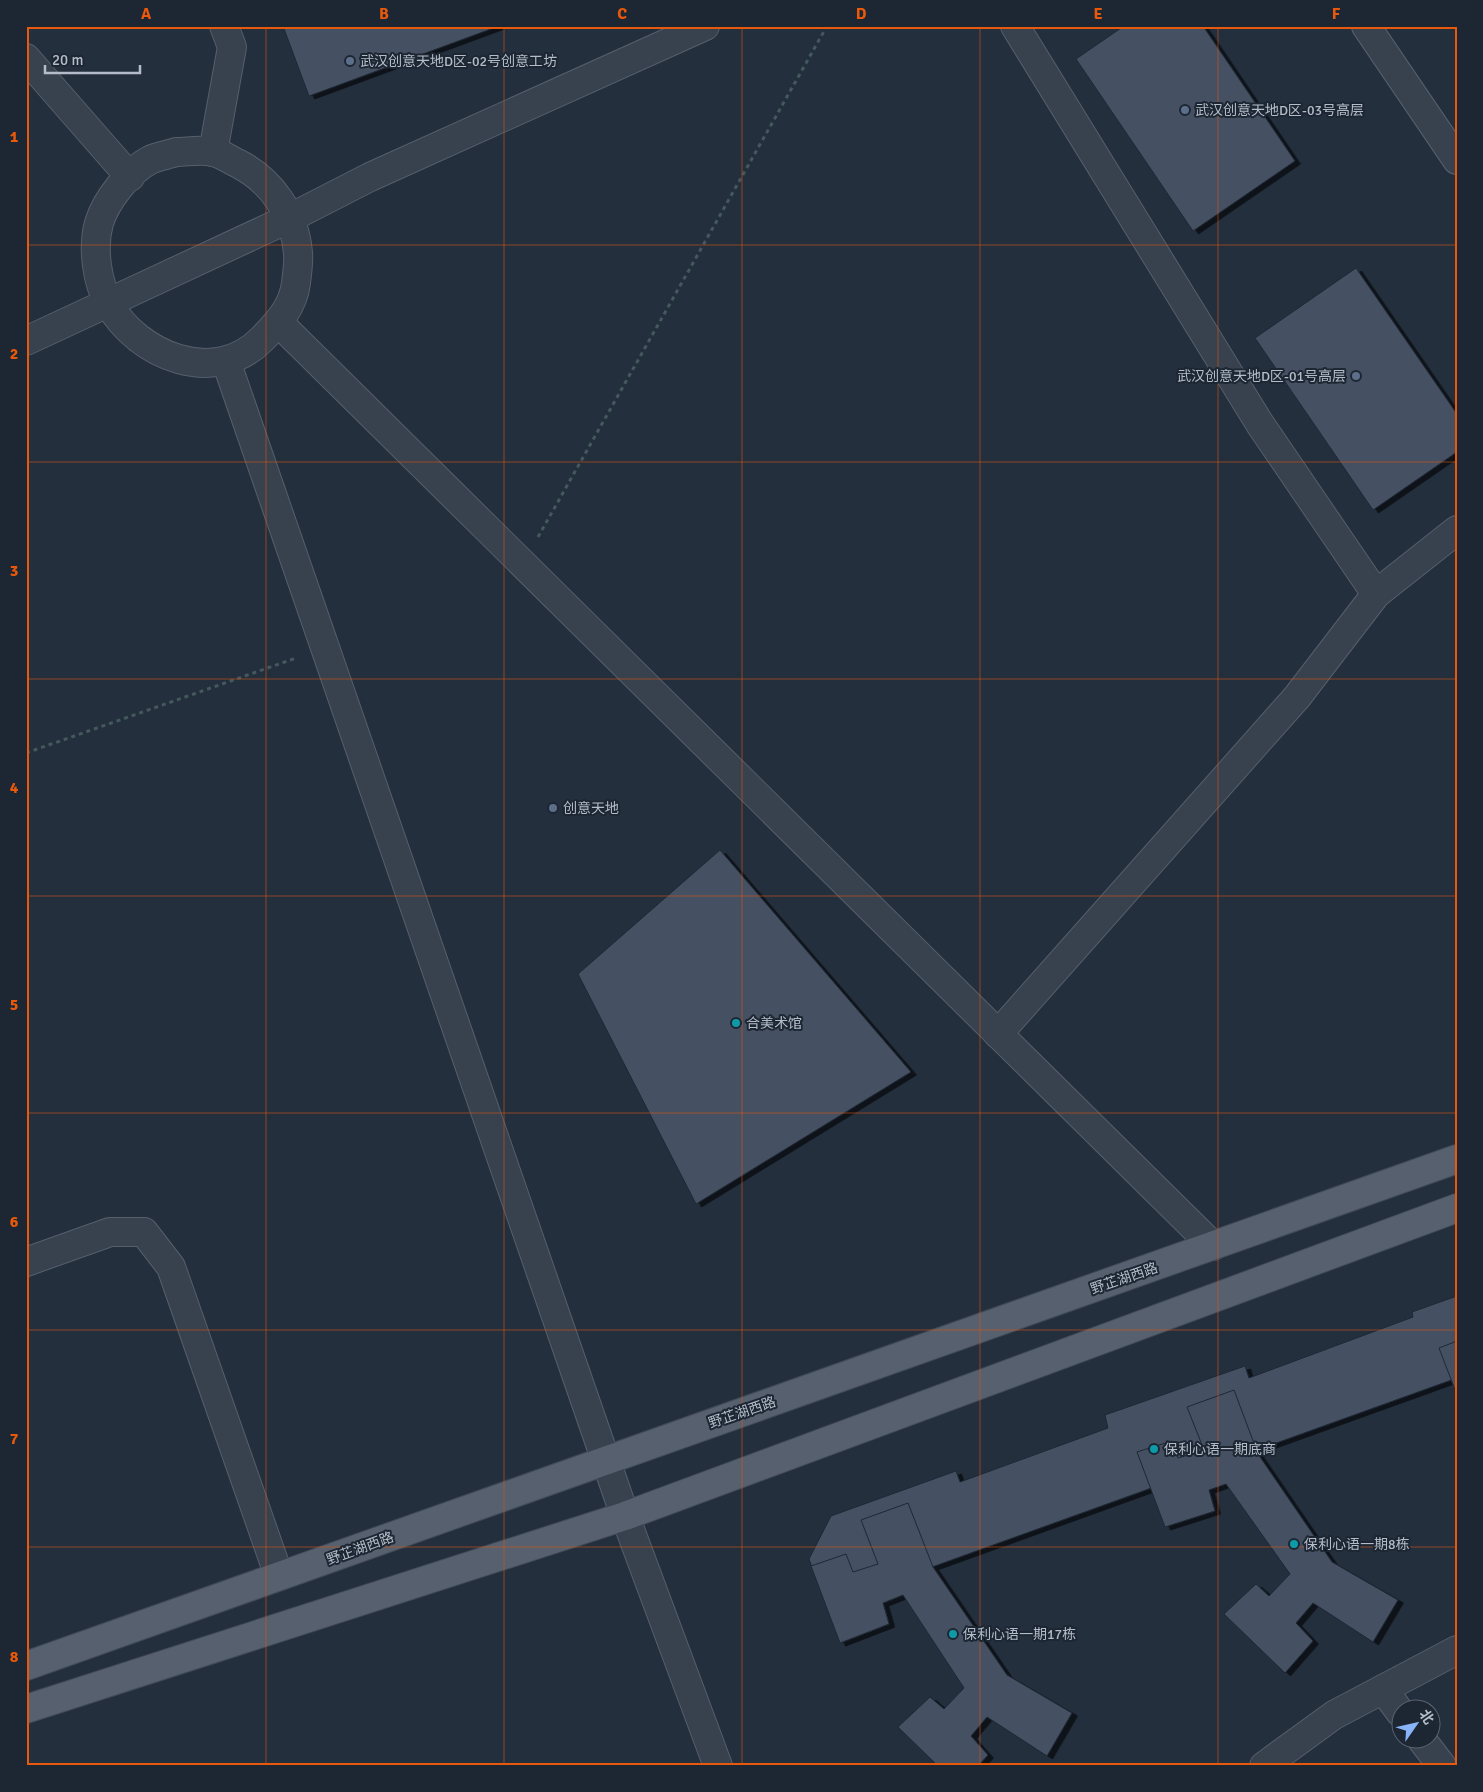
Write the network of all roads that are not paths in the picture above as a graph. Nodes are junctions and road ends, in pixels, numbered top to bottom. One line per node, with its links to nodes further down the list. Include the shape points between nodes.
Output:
1 (224, 26): 6 (street, via 232,47)
2 (705, 26): 9 (street, via 370,177)
3 (1015, 26): 15 (street, via 1260,424)
4 (1366, 26): 7 (street)
5 (26, 58): 8 (street)
6 (213, 152): 8 (street, via 176,152 150,160); 9 (street, via 254,172 275,194)
7 (1457, 160)
8 (130, 177): 10 (street, via 110,199 99,224 98,273)
9 (290, 218): 10 (street); 11 (street, via 298,253 295,286 286,313)
10 (109, 303): 12 (street); 13 (street, via 122,323 143,342 168,357 199,365)
11 (278, 322): 13 (street, via 255,346); 16 (street)
12 (26, 341)
13 (226, 361): 21 (street)
14 (1457, 530): 15 (street)
15 (1376, 594): 16 (street, via 1297,697)
16 (998, 1034): 19 (street)
17 (1457, 1159): 19 (main road, 野芷湖西路)
18 (1457, 1208): 22 (main road)
19 (1213, 1246): 21 (main road, 野芷湖西路)
20 (26, 1262): 23 (street, via 110,1232 144,1232 171,1267)
21 (606, 1460): 22 (street); 23 (main road, 野芷湖西路)
22 (625, 1516): 28 (main road); 30 (street)
23 (279, 1576): 25 (main road, 野芷湖西路)
24 (1457, 1650): 26 (street)
25 (26, 1666)
26 (1383, 1689): 27 (street); 31 (street, via 1334,1715)
27 (1391, 1700)
28 (26, 1709)
29 (1430, 1750): 32 (street)
30 (718, 1766)
31 (1264, 1766)
32 (1442, 1766)

